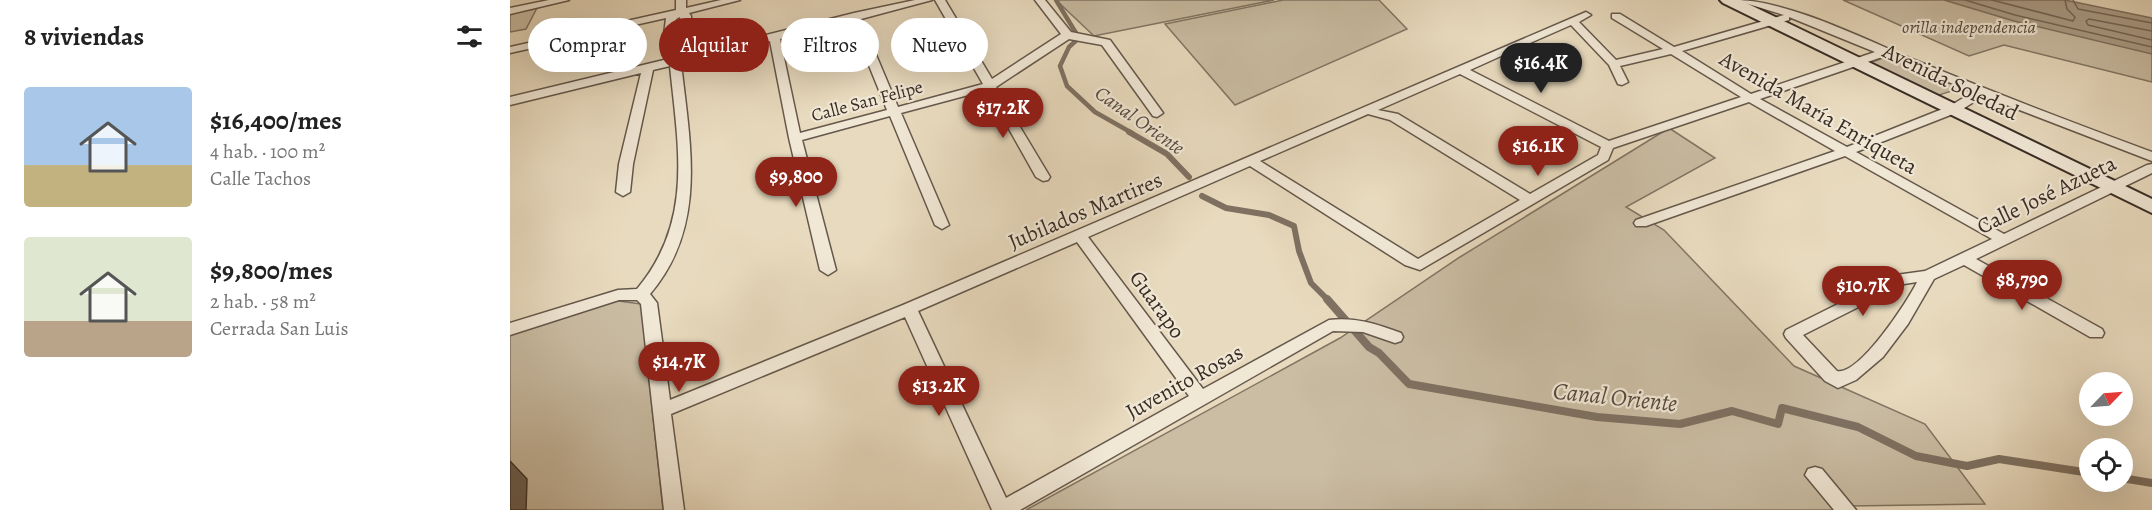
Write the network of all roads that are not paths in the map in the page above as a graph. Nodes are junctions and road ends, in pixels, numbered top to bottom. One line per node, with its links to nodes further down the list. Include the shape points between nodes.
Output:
1 (564, 0): 8 (street)
2 (735, 0): 10 (street)
3 (927, 0): 9 (street)
4 (940, 0): 33 (street)
5 (1040, 0): 18 (street)
6 (1728, 0): 17 (main road, Avenida Soledad)
7 (1740, 0): 13 (street)
8 (551, 1): 12 (street)
9 (910, 2): 14 (street)
10 (681, 6): 16 (street); 22 (street)
11 (1807, 10): 13 (street)
12 (510, 11)
13 (1795, 15): 17 (street); 25 (street)
14 (854, 16): 19 (street); 39 (street)
15 (1616, 16): 24 (street, Avenida María Enriqueta)
16 (671, 18)
17 (1773, 22): 24 (street); 26 (main road, Avenida Soledad)
18 (1066, 35): 33 (street, Calle San Felipe); 40 (street, via 1106,42)
19 (774, 36): 20 (street); 41 (street)
20 (769, 37)
21 (1521, 43): 23 (street); 28 (street, Jubilados Martires, via 1580,18); 30 (street, Jubilados Martires)
22 (510, 50)
23 (1539, 51)
24 (1671, 51): 28 (street); 35 (street, Avenida María Enriqueta)
25 (1886, 52): 26 (street); 34 (street)
26 (1856, 62): 35 (street); 37 (main road, Avenida Soledad)
27 (659, 64): 29 (street)
28 (1614, 64): 32 (street)
29 (648, 66): 36 (street); 49 (street)
30 (1460, 69): 38 (street, Jubilados Martires); 42 (street)
31 (676, 72): 59 (street, via 687,180 678,228 662,269)
32 (1622, 82)
33 (990, 86): 39 (street, Calle San Felipe); 47 (street)
34 (1982, 92): 37 (street); 44 (street)
35 (1752, 99): 42 (street); 43 (street, Avenida María Enriqueta)
36 (510, 101)
37 (1954, 109): 43 (street); 48 (main road, Avenida Soledad)
38 (1364, 110): 45 (street, Jubilados Martires); 50 (street, via 1394,117)
39 (893, 113): 41 (street, Calle San Felipe); 53 (street)
40 (1157, 113)
41 (795, 138): 57 (street)
42 (1608, 146): 50 (street, via 1603,157)
43 (1845, 152): 52 (street); 55 (street, Avenida María Enriqueta)
44 (2152, 157)
45 (1249, 160): 50 (street, via 1410,262 1420,264); 54 (street, Jubilados Martires)
46 (2152, 168): 48 (street, Calle José Azueta)
47 (1043, 177)
48 (2111, 187): 51 (main road, Avenida Soledad); 55 (street, Calle José Azueta)
49 (623, 192)
50 (1530, 200)
51 (2152, 207)
52 (1641, 223)
53 (942, 225)
54 (1080, 235): 60 (street, Jubilados Martires); 64 (street, Guarapo)
55 (2004, 240): 56 (street, Calle José Azueta)
56 (1965, 259): 58 (street, Calle José Azueta); 62 (street)
57 (828, 270)
58 (1928, 276): 58 (street, Calle José Azueta, via 1920,294 1870,361 1844,379 1838,381 1831,376 1792,333 1901,279)
59 (641, 294): 61 (street, via 618,295); 65 (street, via 649,303)
60 (909, 309): 65 (street, Jubilados Martires); 68 (street)
61 (510, 329)
62 (2096, 333)
63 (1395, 337): 64 (street, Juvenito Rosas, via 1347,323 1329,326)
64 (1201, 399): 68 (street, Juvenito Rosas)
65 (663, 410): 67 (street)
66 (1815, 475): 69 (street)
67 (674, 510)
68 (1002, 510)
69 (1846, 510)

